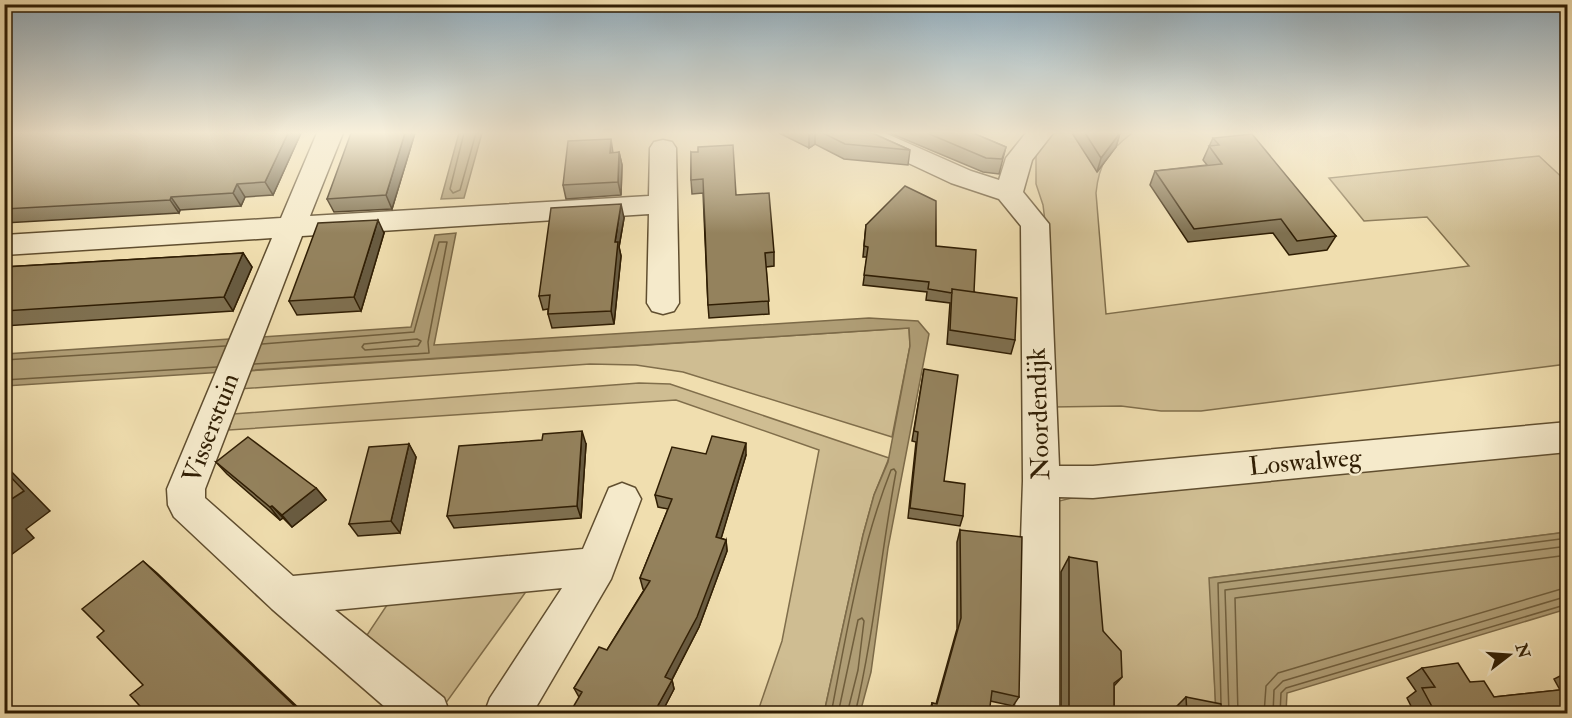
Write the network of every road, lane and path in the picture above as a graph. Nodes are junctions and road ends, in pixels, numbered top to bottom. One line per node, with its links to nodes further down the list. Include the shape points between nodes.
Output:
1 (316, 167): 7 (street, Visserstuin)
2 (663, 167): 6 (street)
3 (938, 167): 5 (street)
4 (1017, 167): 5 (street)
5 (1009, 193): 11 (street, Noordendijk, via 1035,224)
6 (663, 204): 7 (street); 9 (street)
7 (291, 226): 8 (street); 14 (street, Visserstuin, via 186,489 187,506)
8 (4, 244)
9 (663, 303)
10 (1568, 437): 11 (street, Loswalweg, via 1093,482)
11 (1041, 481): 17 (street, Noordendijk)
12 (622, 500): 13 (street, via 612,535)
13 (597, 566): 14 (street); 16 (street)
14 (285, 596): 15 (street, Visserstuin)
15 (428, 714)
16 (506, 714)
17 (1036, 714)

